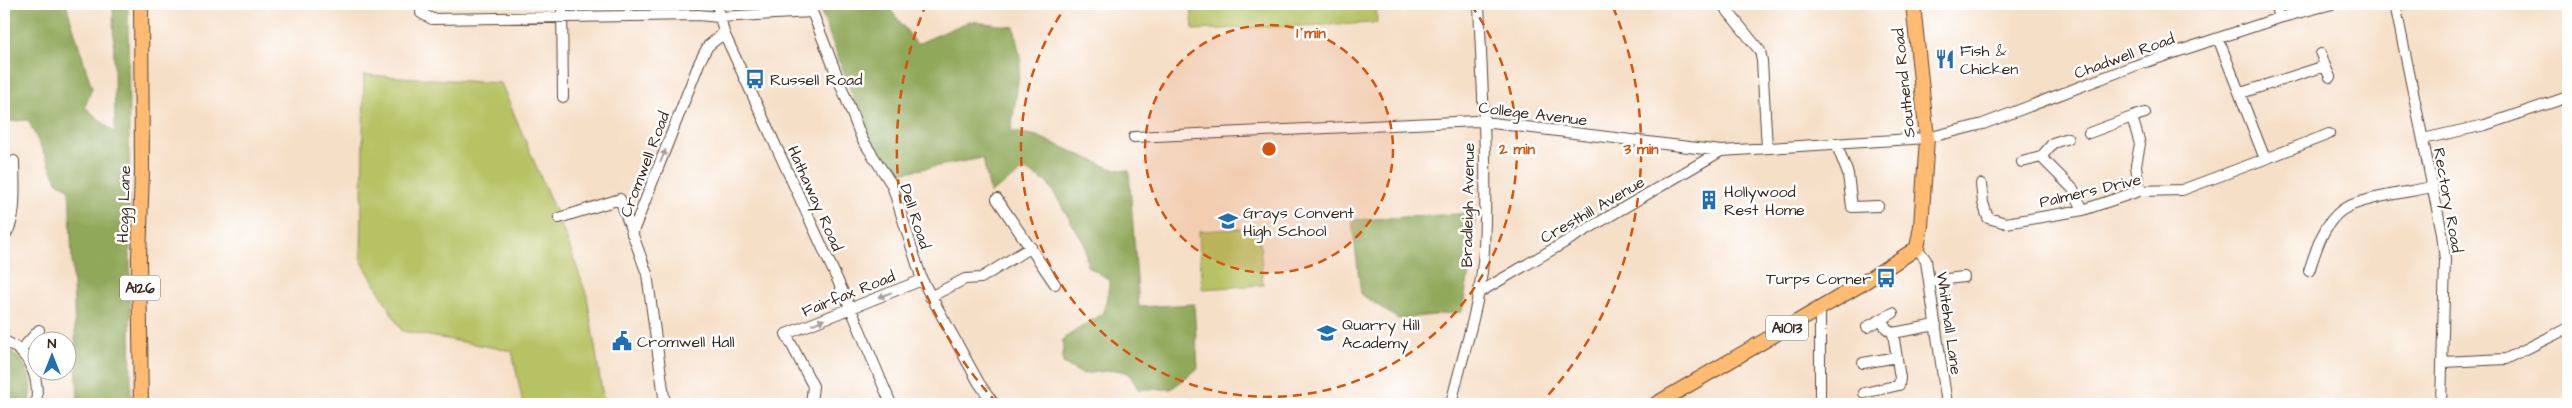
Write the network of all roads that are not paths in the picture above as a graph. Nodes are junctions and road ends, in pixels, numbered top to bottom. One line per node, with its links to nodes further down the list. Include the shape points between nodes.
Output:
1 (141, 4): 74 (main road, Hogg Lane / A126)
2 (562, 4): 12 (street)
3 (717, 4): 13 (street, Hathaway Road)
4 (1479, 4): 25 (street, Bradleigh Avenue)
5 (1722, 4): 33 (street, via 1760,51)
6 (1913, 4): 29 (main road, Southend Road)
7 (2275, 4): 14 (street)
8 (2332, 4): 14 (street, Chadwell Road)
9 (2395, 4): 31 (street, Rectory Road)
10 (421, 8): 12 (street, via 432,19)
11 (810, 8): 13 (street); 53 (street, Dell Road, via 862,139 892,185)
12 (562, 17): 13 (street); 21 (street)
13 (719, 17): 15 (street, Hathaway Road)
14 (2279, 18): 16 (street, Chadwell Road)
15 (724, 33): 47 (street, Cromwell Road, one-way to 15, via 700,61 708,46); 58 (street, Hathaway Road)
16 (2218, 38): 20 (street); 29 (street, Chadwell Road, via 2134,66 1983,124)
17 (2321, 54): 18 (street)
18 (2325, 66): 19 (street); 20 (street)
19 (2330, 77)
20 (2241, 94): 36 (street)
21 (563, 97)
22 (2568, 97): 31 (street, via 2485,125)
23 (2145, 113): 24 (street)
24 (2132, 118): 26 (street); 42 (street, via 2140,144 2136,165)
25 (1484, 122): 28 (street, College Avenue); 34 (street, College Avenue); 56 (street, Bradleigh Avenue, via 1484,248)
26 (2089, 133)
27 (2329, 134): 36 (street, Palmers Drive)
28 (1134, 137)
29 (1927, 138): 32 (street, College Avenue); 50 (main road, Southend Road, via 1922,226)
30 (2068, 138): 35 (street, via 2053,143)
31 (2423, 139): 41 (street, Rectory Road)
32 (1836, 144): 33 (street, College Avenue); 44 (street, via 1848,174 1852,206)
33 (1767, 148): 34 (street, College Avenue)
34 (1722, 151): 56 (street, Cresthill Avenue)
35 (2041, 157): 38 (street); 45 (street, via 2073,189)
36 (2265, 159): 42 (street, Palmers Drive, via 2182,190)
37 (14, 161): 39 (street)
38 (2022, 162)
39 (9, 174): 48 (street, via 12,222)
40 (1981, 184): 45 (street, Palmers Drive, via 1988,218 2006,223)
41 (2432, 187): 51 (street, via 2358,203 2342,210 2318,244); 70 (street, Rectory Road, via 2445,260)
42 (2139, 191): 45 (street, Palmers Drive)
43 (997, 199): 49 (street)
44 (1878, 206)
45 (2083, 210)
46 (559, 218): 47 (street, via 620,199)
47 (632, 234): 75 (street, Cromwell Road, via 646,274)
48 (4, 236)
49 (1031, 247): 55 (street); 57 (street, via 981,278 965,279)
50 (1917, 248): 54 (street, Whitehall Lane, via 1926,260); 59 (main road, A1013)
51 (2308, 271)
52 (1964, 277): 54 (street)
53 (922, 280): 57 (street, Dell Road); 58 (street, Fairfax Road, one-way to 58)
54 (1929, 281): 62 (street, Whitehall Lane)
55 (1055, 284)
56 (1478, 293): 79 (street, Bradleigh Avenue)
57 (930, 297): 78 (street, Dell Road)
58 (849, 309): 76 (street, Fairfax Road, one-way to 58, via 813,386 786,334); 77 (street, Hathaway Road)
59 (1820, 309): 80 (main road, A1013); 81 (street)
60 (1892, 313): 61 (street)
61 (1882, 319): 63 (street); 65 (street)
62 (1936, 325): 65 (street); 82 (street, Whitehall Lane)
63 (1867, 327)
64 (2568, 328): 70 (street, via 2506,359)
65 (1894, 334): 69 (street)
66 (4, 341): 68 (street)
67 (28, 342): 68 (street)
68 (20, 350): 73 (street, via 34,374 38,394)
69 (1897, 357): 71 (street); 72 (street, via 1899,385)
70 (2443, 362): 83 (street, Rectory Road)
71 (1863, 363)
72 (1864, 392)
73 (36, 404)
74 (141, 404)
75 (665, 404)
76 (811, 404)
77 (891, 404)
78 (994, 404)
79 (1451, 404)
80 (1656, 404)
81 (1820, 404)
82 (1947, 404)
83 (2440, 404)

